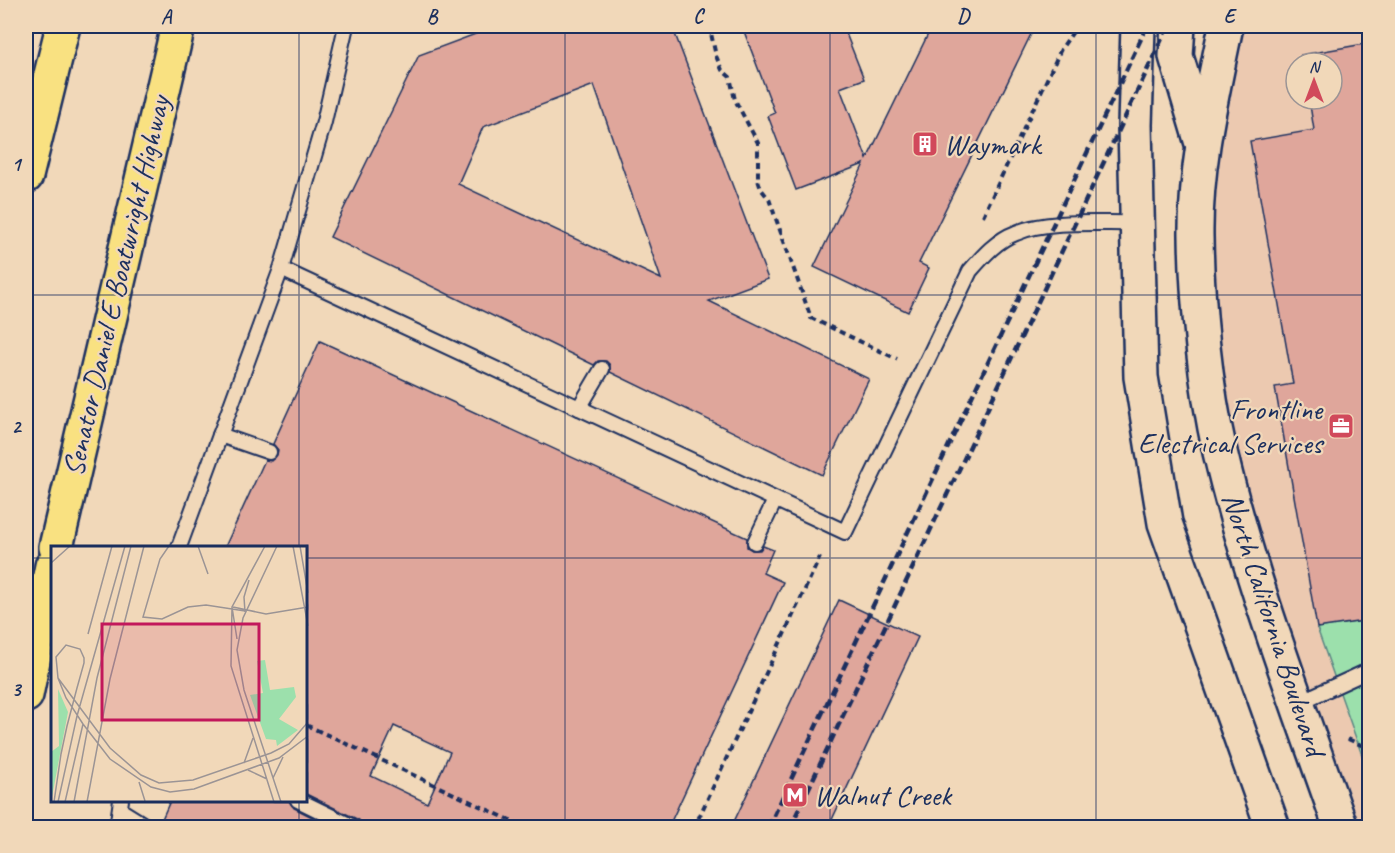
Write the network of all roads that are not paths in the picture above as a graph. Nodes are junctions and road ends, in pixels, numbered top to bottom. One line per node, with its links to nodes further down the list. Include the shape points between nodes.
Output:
1 (63, 26): 8 (highway)
2 (178, 26): 17 (highway, Senator Daniel E Boatwright Highway)
3 (346, 26): 10 (lane, via 324,122)
4 (1138, 26): 9 (main road)
5 (1178, 26): 7 (main road, via 1176,56)
6 (1226, 26): 7 (main road, North California Boulevard)
7 (1202, 145): 22 (main road, North California Boulevard, via 1197,246 1203,343 1220,451 1258,585)
8 (26, 176)
9 (1137, 224): 15 (lane, via 1035,228 1016,232 990,249 970,271 845,532); 28 (main road, via 1141,377 1166,523)
10 (282, 269): 12 (lane); 13 (lane)
11 (602, 369): 12 (lane)
12 (579, 408): 15 (lane)
13 (220, 435): 14 (lane); 18 (lane)
14 (269, 452)
15 (775, 500): 16 (lane)
16 (754, 542)
17 (56, 546)
18 (179, 546)
19 (51, 571): 21 (highway)
20 (1370, 670): 22 (lane)
21 (26, 695)
22 (1298, 703): 29 (main road, North California Boulevard)
23 (300, 802): 27 (lane)
24 (121, 805): 25 (lane); 26 (lane)
25 (117, 828)
26 (149, 828)
27 (355, 828)
28 (1273, 828)
29 (1341, 828)

